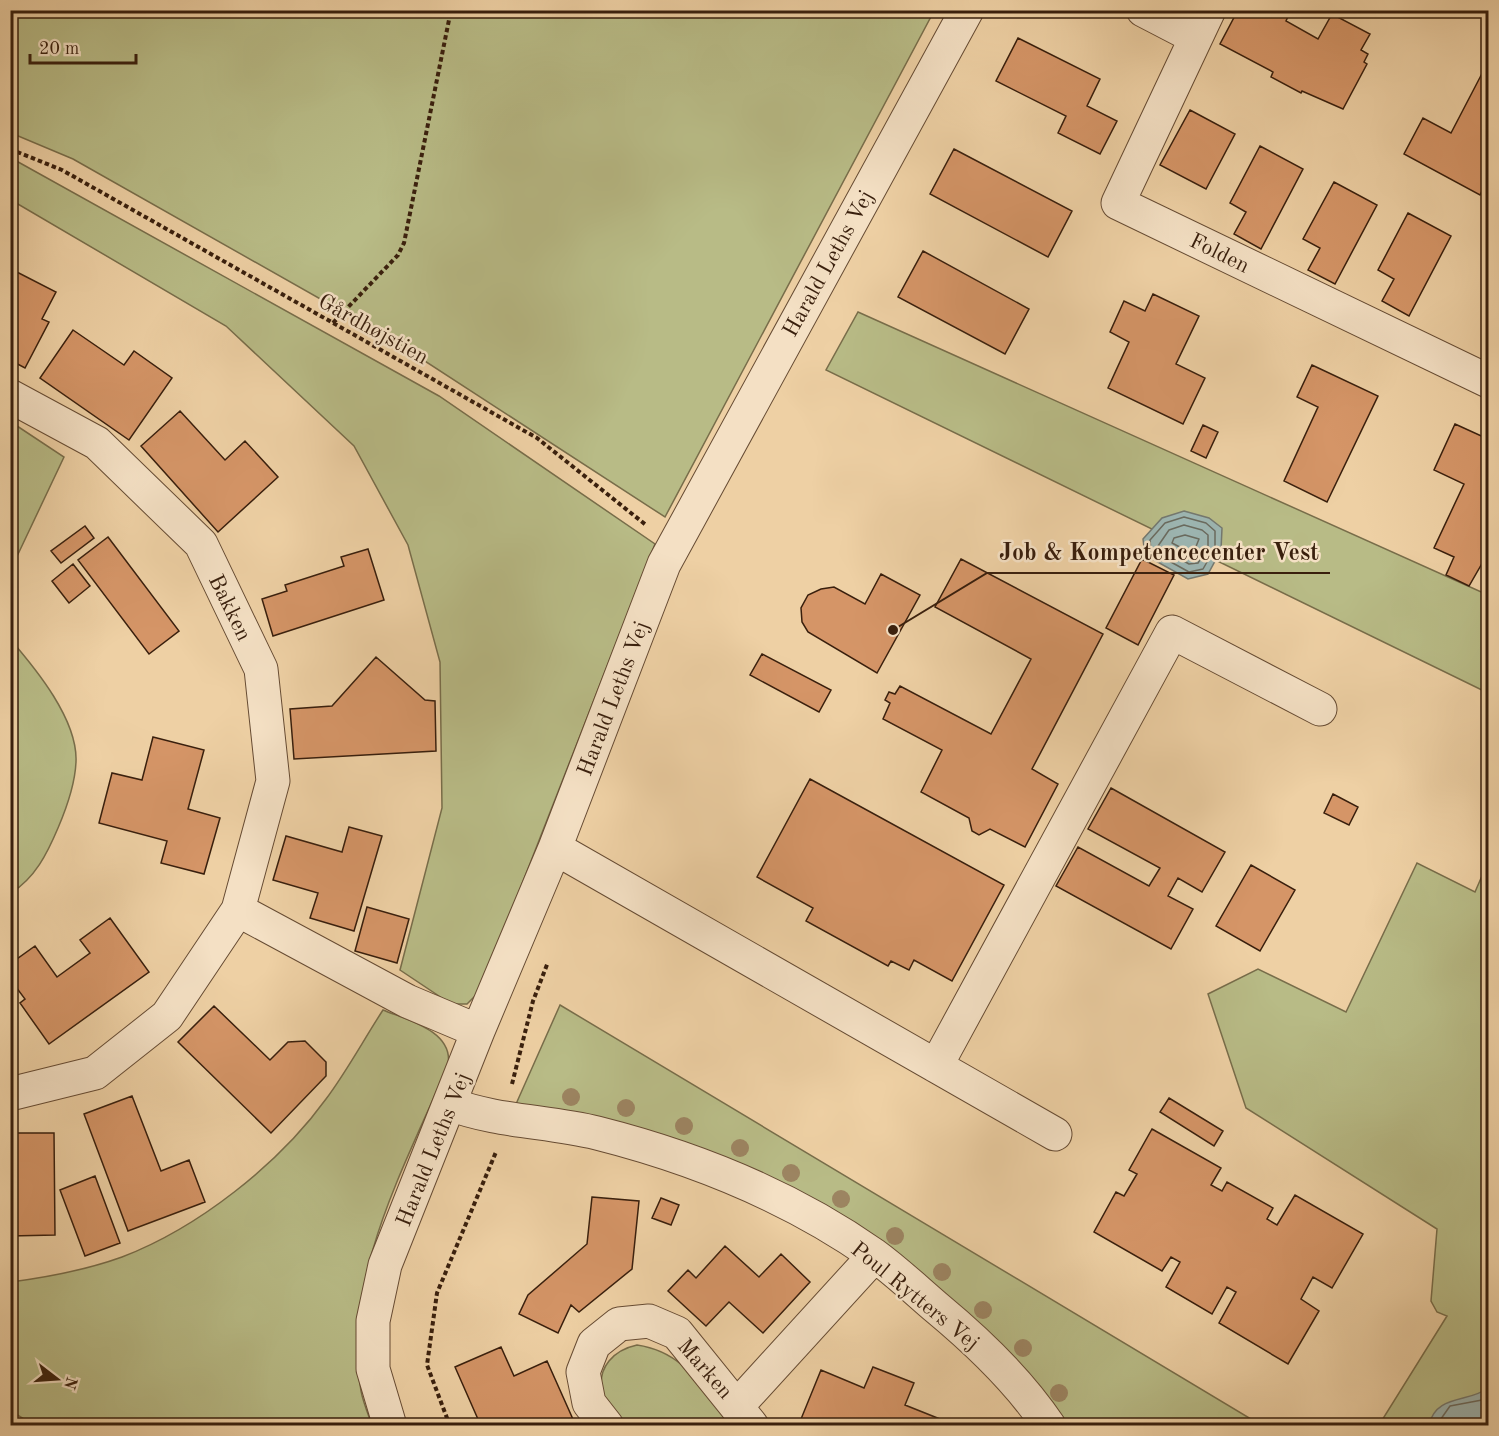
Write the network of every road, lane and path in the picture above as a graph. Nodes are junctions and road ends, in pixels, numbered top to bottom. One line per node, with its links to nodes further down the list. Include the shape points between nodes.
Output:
1 (451, 10): 6 (path, via 404,243 398,255)
2 (967, 10): 9 (street, Harald Leths Vej)
3 (1143, 10): 4 (street, Folden)
4 (1202, 24): 7 (street, Folden, via 1118,203)
5 (10, 149): 6 (path, Gårdhøjstien, via 62,170)
6 (333, 323): 9 (path, Gårdhøjstien, via 537,438)
7 (1488, 381)
8 (10, 396): 12 (street, Bakken, via 98,443 201,544 261,669 273,781)
9 (674, 545): 11 (street, Harald Leths Vej)
10 (1320, 709): 15 (street, via 1172,632)
11 (555, 848): 14 (street, Harald Leths Vej); 15 (street)
12 (238, 910): 14 (street, via 407,1001); 16 (street, Bakken, via 167,1016 95,1073)
13 (549, 959): 18 (path)
14 (478, 1031): 17 (street, Harald Leths Vej)
15 (936, 1066): 19 (street)
16 (10, 1094)
17 (450, 1104): 18 (street, Poul Rytters Vej, via 470,1112); 24 (street, Harald Leths Vej, via 385,1265 373,1321 373,1369)
18 (503, 1117): 20 (street, Poul Rytters Vej, via 595,1132 691,1160 778,1197); 25 (path, via 499,1147 437,1293 426,1365)
19 (1055, 1134)
20 (874, 1256): 21 (street, Marken); 27 (street, Poul Rytters Vej, via 964,1331 1033,1401)
21 (745, 1415): 26 (street, Marken, via 677,1333 649,1321 619,1324 594,1344 584,1372 589,1403)
22 (10, 1420): 23 (path)
23 (20, 1425)
24 (390, 1425)
25 (450, 1425)
26 (607, 1425)
27 (1049, 1425)

